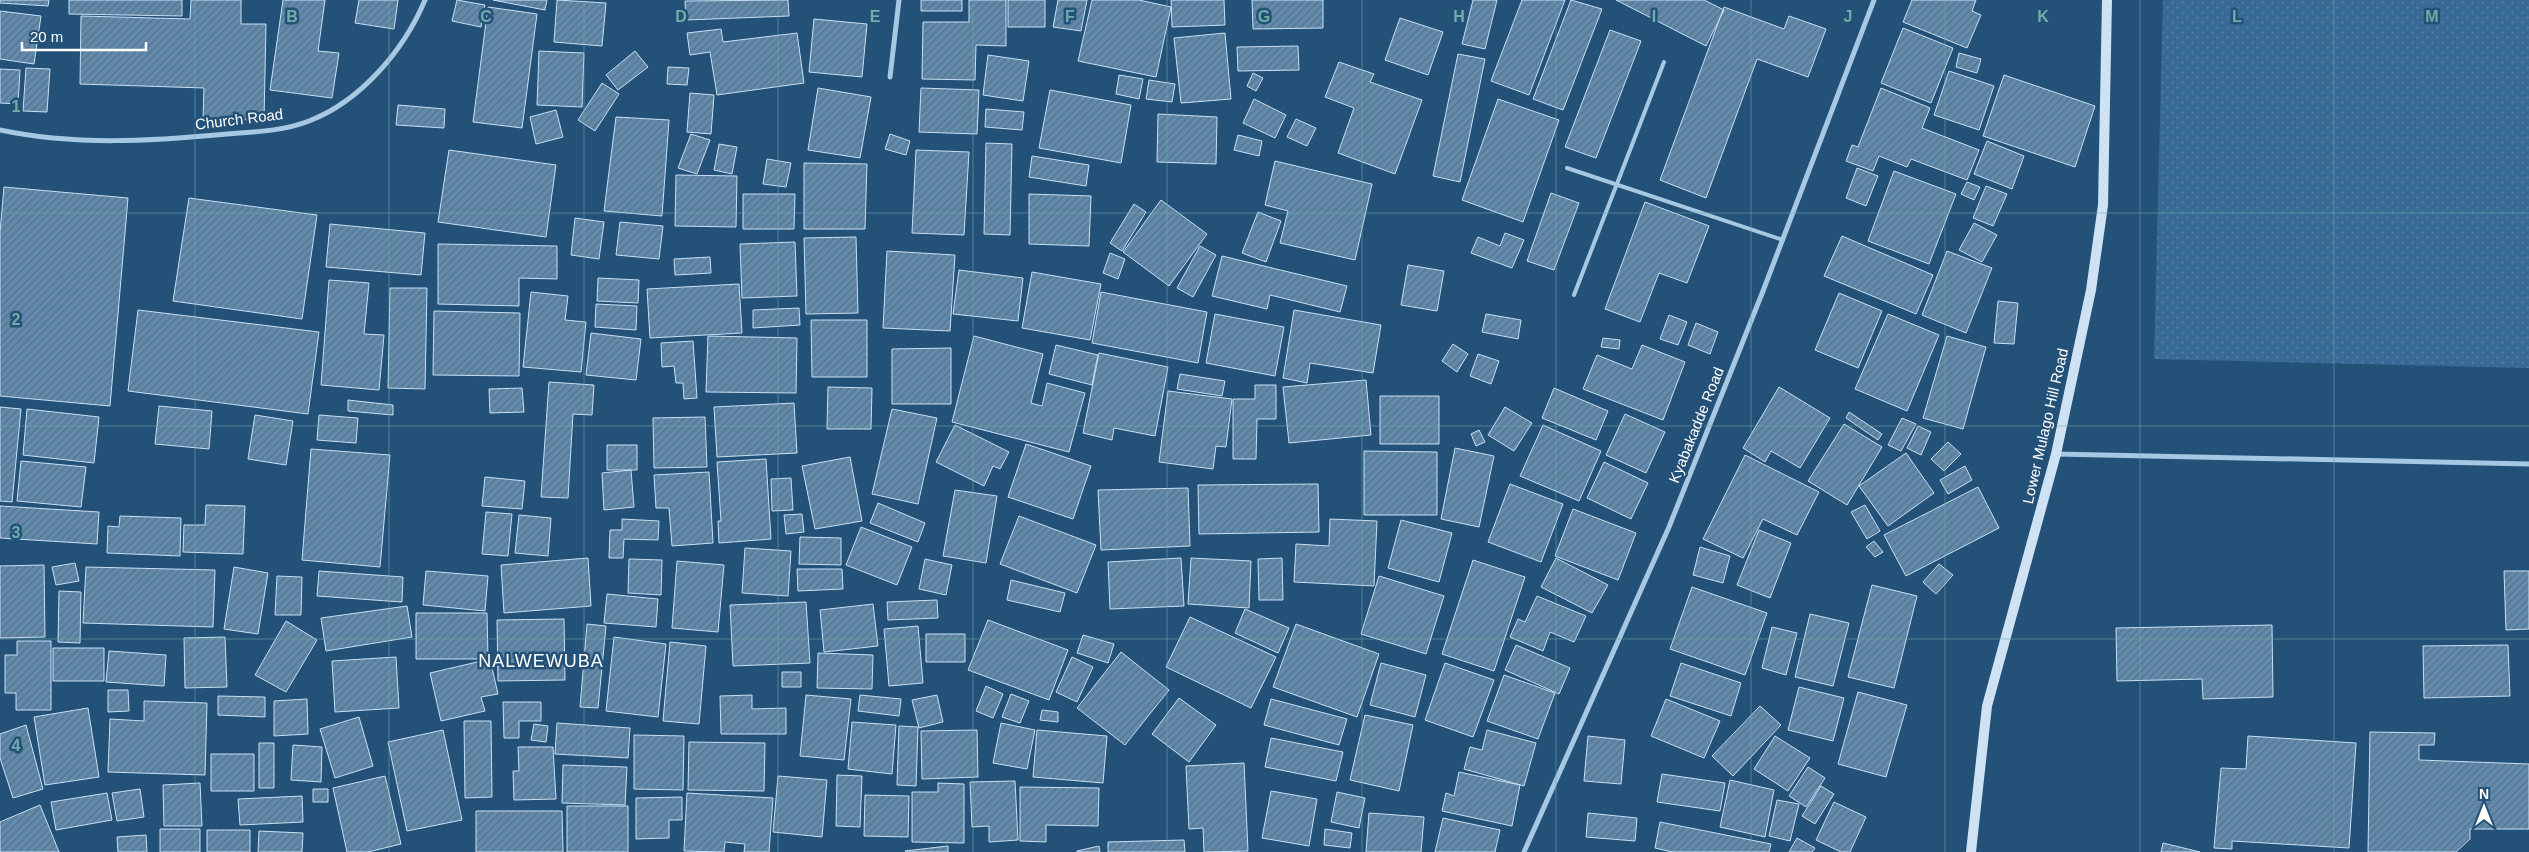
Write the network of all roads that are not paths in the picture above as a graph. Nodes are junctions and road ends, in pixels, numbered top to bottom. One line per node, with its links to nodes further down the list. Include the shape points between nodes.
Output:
1 (424, 0): 7 (street, Church Road, via 404,40 384,65 344,101 309,121 264,131 113,141 32,137)
2 (899, 0): 6 (street)
3 (1874, 0): 10 (street, Kyabakadde Road)
4 (2106, 0): 12 (street, Lower Mulago Hill Road, via 2103,204 2091,290)
5 (1664, 62): 9 (lane)
6 (890, 77)
7 (0, 130)
8 (1567, 168): 9 (lane)
9 (1617, 185): 10 (lane); 11 (lane)
10 (1783, 240): 14 (street, Kyabakadde Road, via 1668,527)
11 (1574, 295)
12 (2056, 454): 13 (street); 15 (street, Lower Mulago Hill Road, via 1987,706)
13 (2529, 464)
14 (1524, 852)
15 (1971, 852)

